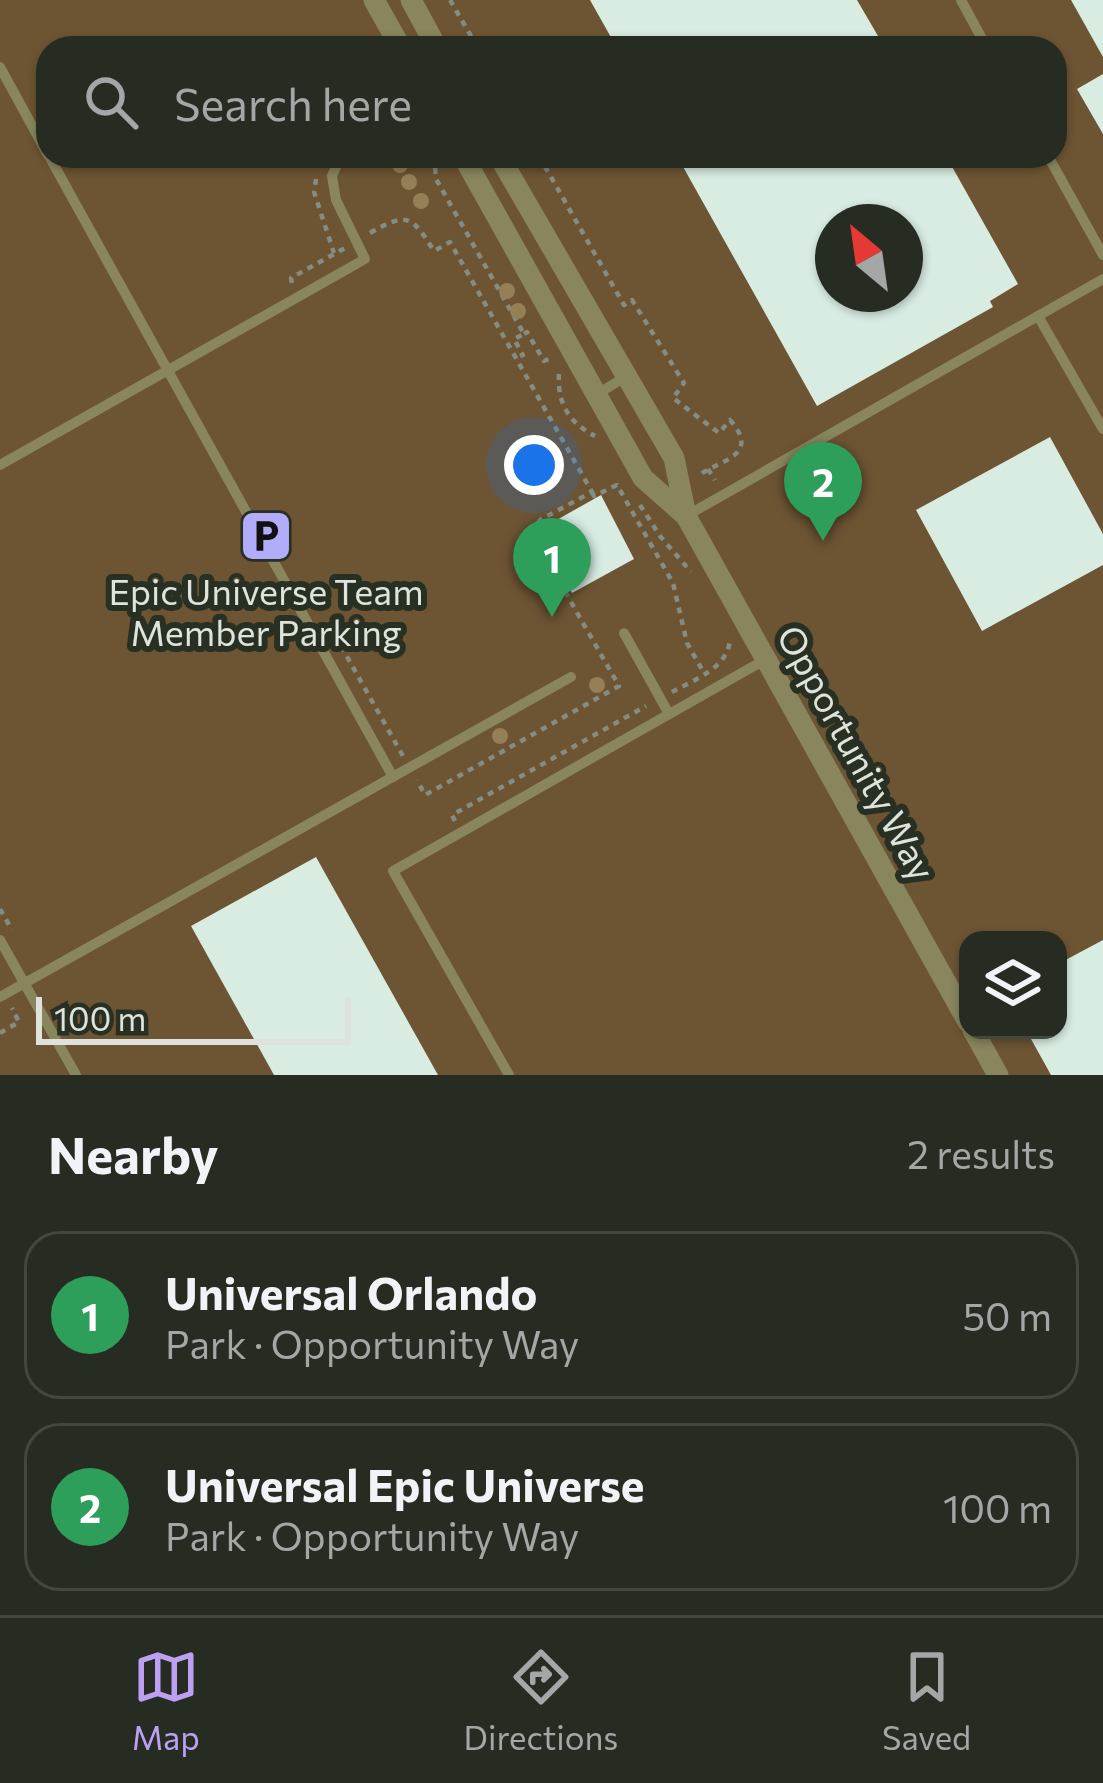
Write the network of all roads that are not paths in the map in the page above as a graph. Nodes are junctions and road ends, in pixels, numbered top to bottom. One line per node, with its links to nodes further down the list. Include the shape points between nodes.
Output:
1 (374, 0): 4 (street)
2 (411, 0): 5 (street)
3 (961, 0): 6 (lane)
4 (394, 36)
5 (430, 36)
6 (980, 36)
7 (0, 67): 8 (lane)
8 (36, 133)
9 (55, 168): 17 (lane)
10 (335, 168): 17 (lane, via 336,200 365,260)
11 (470, 168): 19 (street, Opportunity Way)
12 (506, 168): 18 (street, Opportunity Way)
13 (1055, 168): 14 (lane)
14 (1103, 255)
15 (1103, 279): 16 (lane)
16 (1038, 316): 20 (lane); 23 (lane)
17 (167, 371): 21 (lane); 28 (lane)
18 (627, 376): 19 (lane); 22 (street, Opportunity Way, via 674,458)
19 (597, 394): 22 (street, Opportunity Way, via 643,478)
20 (1103, 429)
21 (0, 465)
22 (673, 493): 23 (street, Opportunity Way)
23 (686, 516): 25 (street, Opportunity Way)
24 (623, 633): 27 (lane)
25 (766, 659): 27 (lane); 32 (street, Opportunity Way)
26 (571, 677): 28 (lane)
27 (669, 714): 35 (lane, via 393,871)
28 (392, 777): 30 (lane)
29 (0, 940): 30 (lane)
30 (28, 989): 31 (lane); 34 (lane)
31 (0, 998)
32 (959, 1006)
33 (978, 1039): 36 (street)
34 (76, 1075)
35 (509, 1075)
36 (998, 1075)

